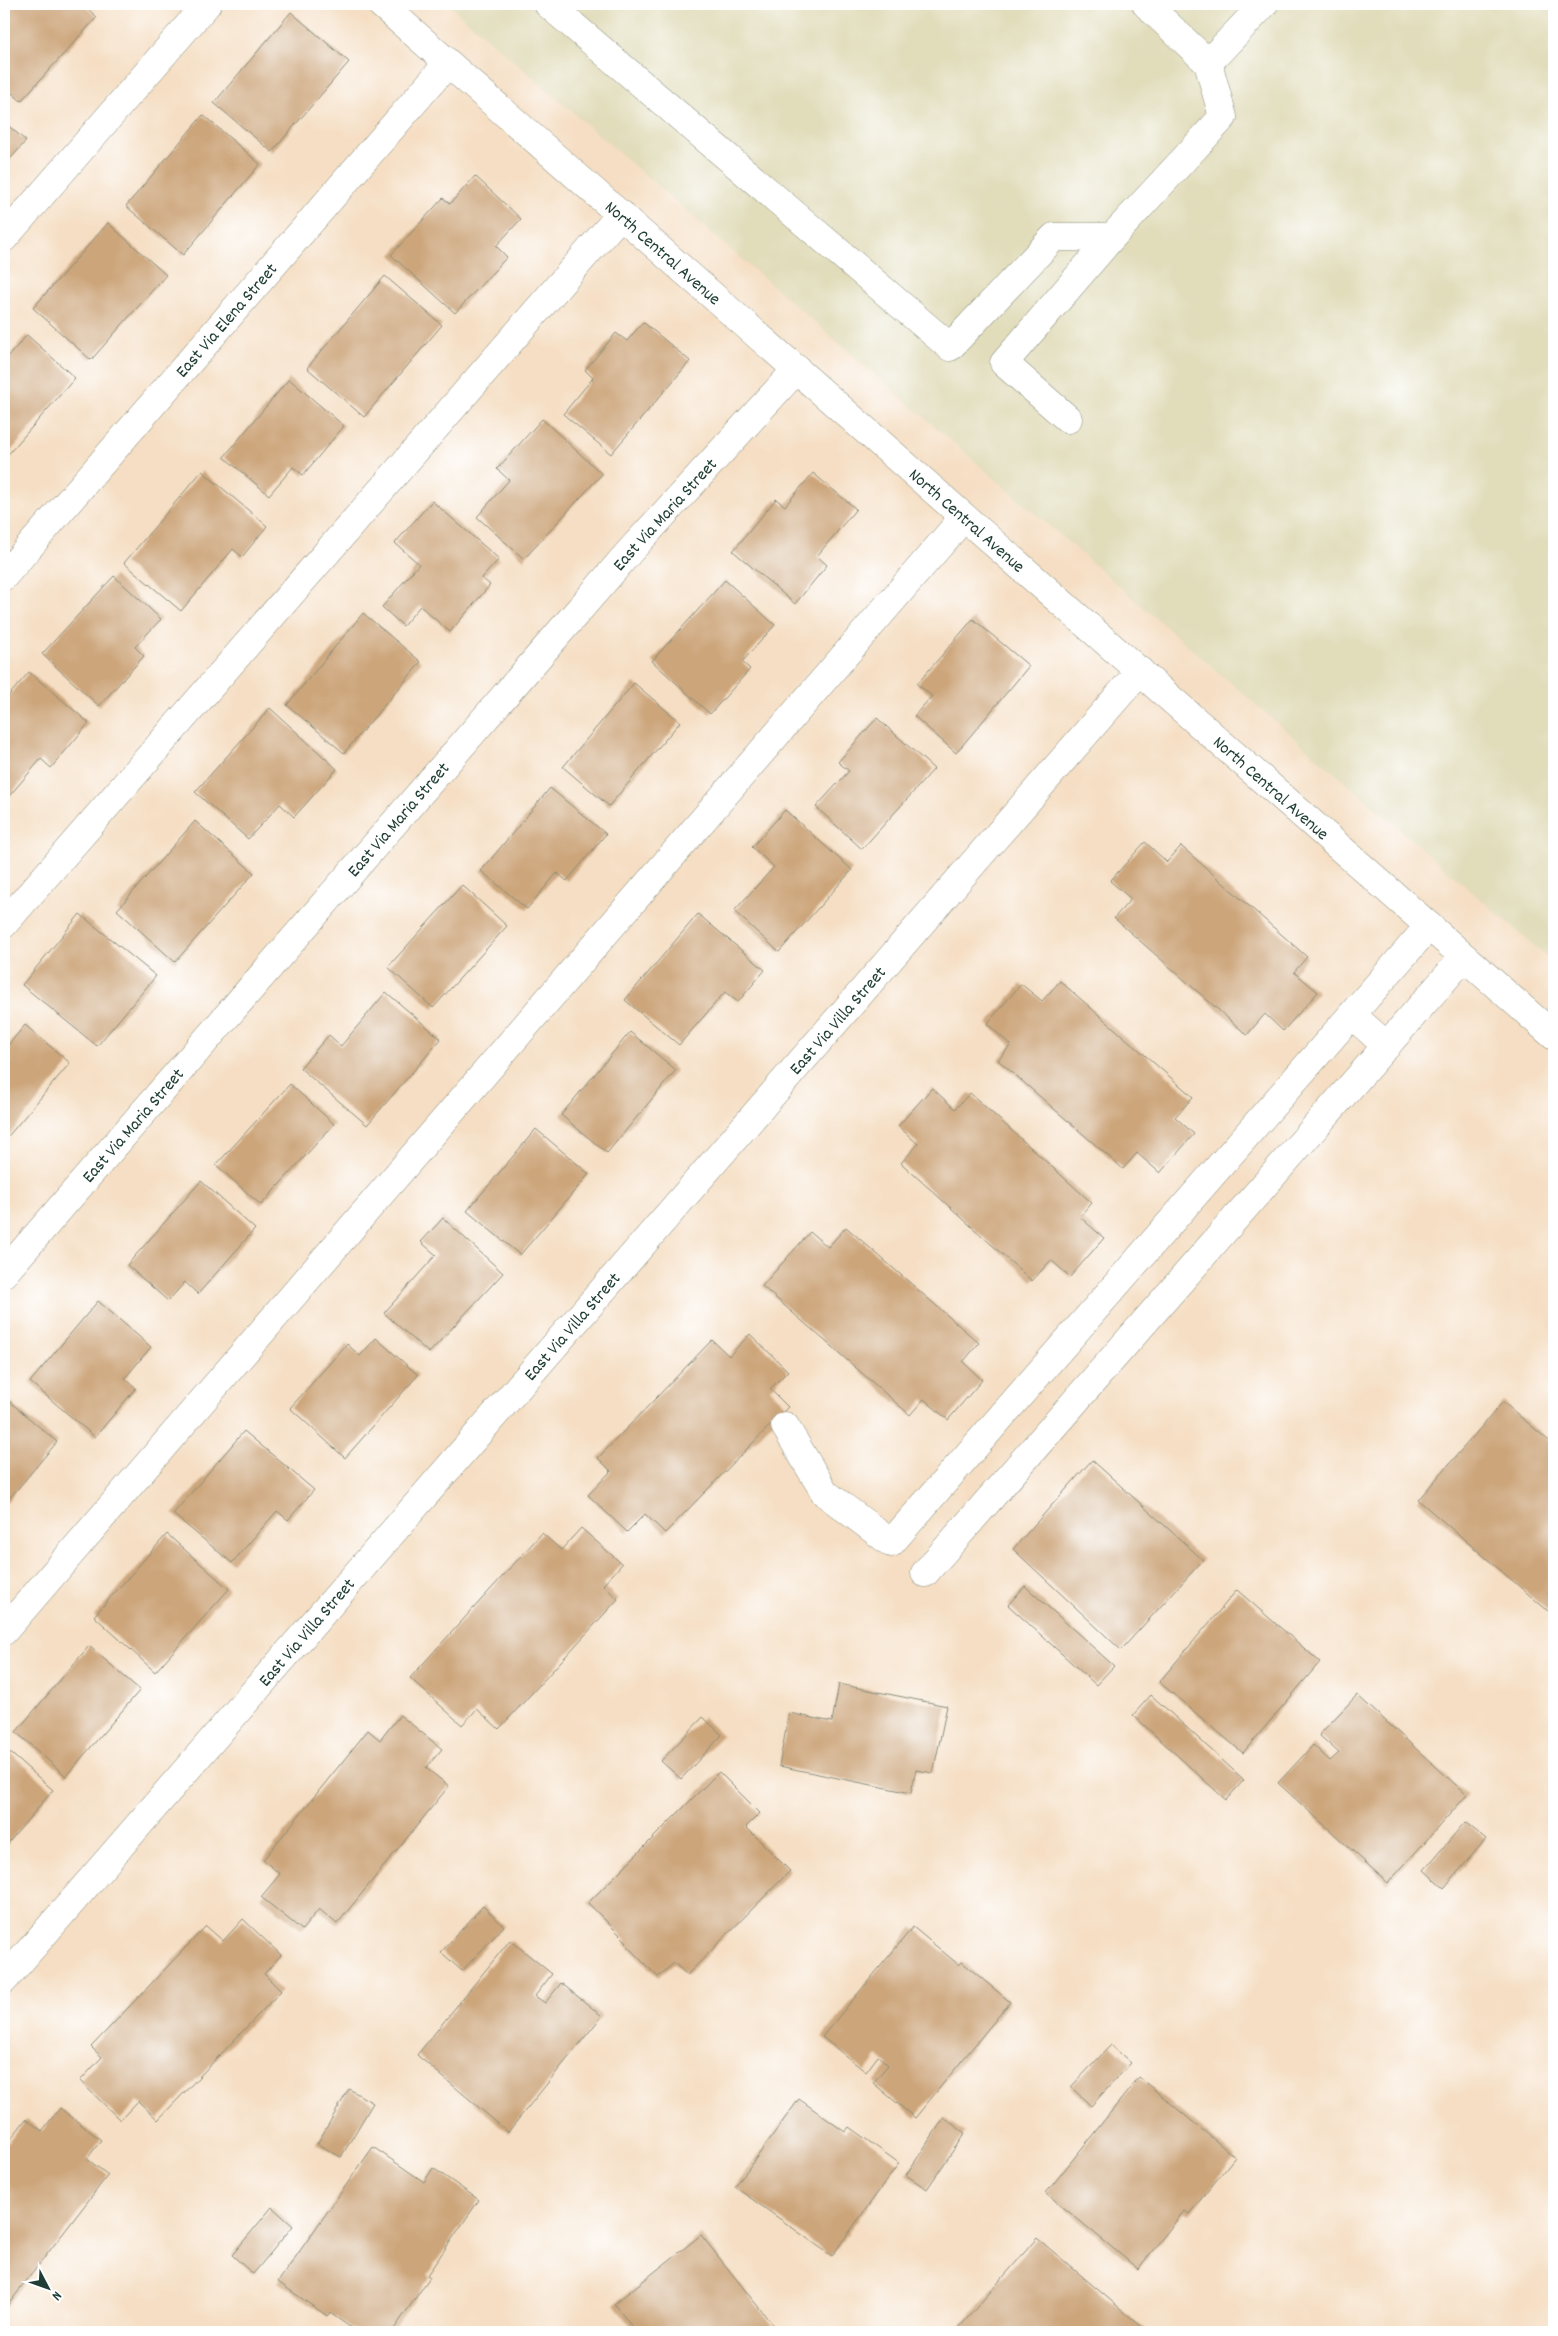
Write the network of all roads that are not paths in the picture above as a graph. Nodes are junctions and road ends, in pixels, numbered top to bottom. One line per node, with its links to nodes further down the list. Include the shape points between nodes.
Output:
1 (207, 4): 10 (street)
2 (380, 4): 7 (street, North Central Avenue)
3 (548, 4): 9 (street, via 950,347 1054,237)
4 (1146, 4): 6 (street)
5 (1264, 4): 6 (street)
6 (1208, 63): 9 (street, via 1223,117)
7 (447, 64): 8 (street, North Central Avenue); 14 (street, East Via Elena Street)
8 (621, 214): 11 (street, North Central Avenue); 16 (street)
9 (1112, 237): 12 (street, via 1004,363)
10 (4, 238)
11 (797, 369): 13 (street, North Central Avenue); 22 (street, East Via Maria Street, via 631,550)
12 (1068, 419)
13 (964, 517): 15 (street, North Central Avenue); 25 (street)
14 (4, 576)
15 (1140, 672): 17 (street, North Central Avenue); 26 (street, East Via Villa Street)
16 (4, 924)
17 (1429, 926): 18 (street, North Central Avenue); 19 (street)
18 (1464, 957): 20 (street, North Central Avenue); 21 (street)
19 (1352, 1015): 21 (street); 23 (street, via 891,1543 825,1493)
20 (1554, 1036)
21 (1388, 1046): 24 (street)
22 (4, 1273)
23 (785, 1426)
24 (925, 1573)
25 (4, 1631)
26 (4, 1980)

